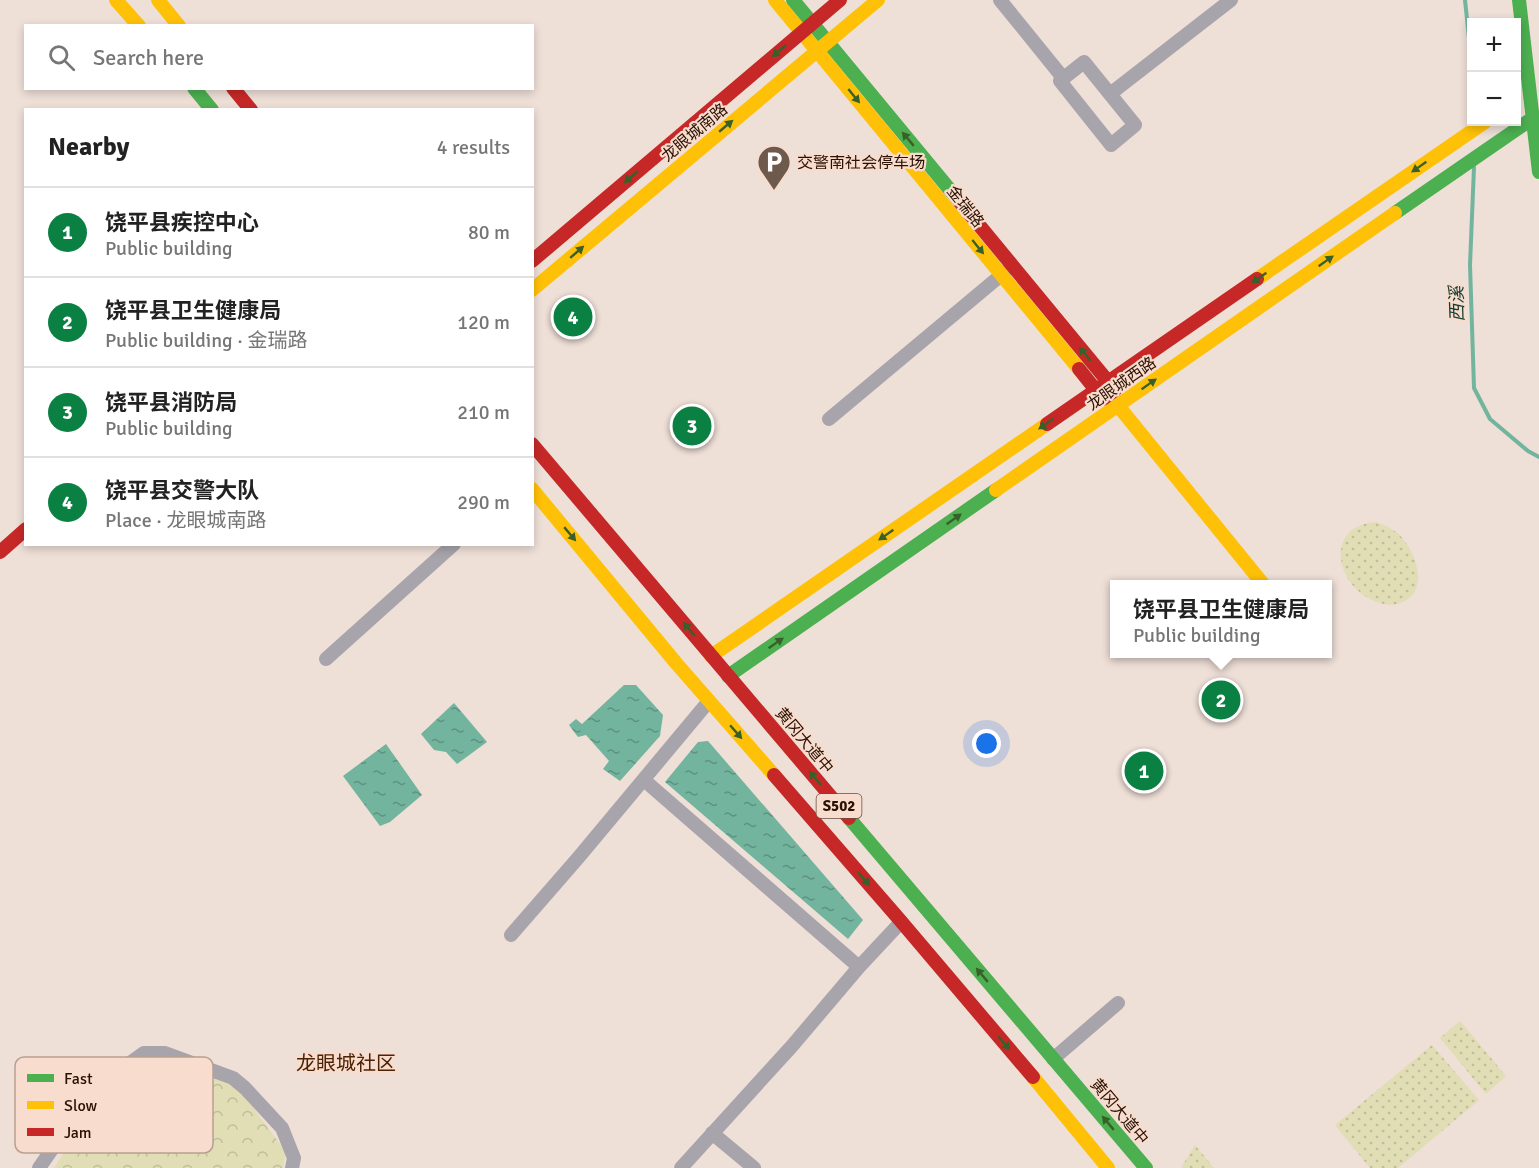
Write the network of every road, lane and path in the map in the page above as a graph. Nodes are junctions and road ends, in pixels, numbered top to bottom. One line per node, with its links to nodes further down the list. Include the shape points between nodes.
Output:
1 (116, 0): 10 (main road)
2 (158, 0): 11 (main road)
3 (775, 0): 12 (main road, 金瑞路)
4 (793, 0): 12 (main road, 金瑞路)
5 (840, 0): 12 (main road, 龙眼城南路)
6 (878, 0): 13 (main road, 龙眼城南路)
7 (1000, 0): 14 (street)
8 (1231, 0): 18 (street)
9 (1519, 0): 17 (main road)
10 (137, 24)
11 (177, 24)
12 (807, 28): 13 (main road, 金瑞路); 25 (main road, 龙眼城南路, one-way to 25)
13 (822, 46): 26 (main road, 金瑞路, one-way to 13); 27 (main road, 金瑞路, one-way to 27); 28 (main road, 龙眼城南路, one-way to 13)
14 (1064, 79): 18 (street, via 1084,62); 18 (street, via 1060,81 1111,145 1135,125)
15 (196, 90): 20 (main road)
16 (235, 90): 21 (main road)
17 (1529, 91): 19 (main road); 22 (main road)
18 (1110, 94)
19 (1521, 96)
20 (210, 108)
21 (249, 108)
22 (1533, 118): 24 (main road); 40 (main road, 龙眼城西路, one-way to 22)
23 (1479, 126): 38 (main road, 龙眼城西路, one-way to 38)
24 (1539, 172)
25 (534, 259)
26 (1012, 266): 27 (street); 29 (main road, 金瑞路, one-way to 26, via 1115,390)
27 (1001, 275): 29 (main road, 金瑞路, via 1103,399); 30 (street)
28 (534, 288)
29 (1109, 394): 37 (main road, 金瑞路)
30 (829, 419)
31 (534, 448): 33 (main road, 黄冈大道中 / S502)
32 (534, 490): 33 (main road, 黄冈大道中 / S502)
33 (560, 499): 38 (main road, 黄冈大道中 / S502, one-way to 33); 40 (main road, 黄冈大道中 / S502, one-way to 40)
34 (24, 531): 36 (main road)
35 (452, 546): 39 (street)
36 (0, 552)
37 (1259, 580)
38 (711, 656): 40 (main road, 黄冈大道中 / S502)
39 (326, 659)
40 (715, 689): 41 (street); 42 (main road, 黄冈大道中 / S502, one-way to 40); 43 (main road, 黄冈大道中 / S502, one-way to 43)
41 (644, 780): 44 (street); 45 (street)
42 (922, 904): 43 (main road); 49 (main road, 黄冈大道中 / S502, one-way to 42)
43 (900, 922): 45 (street); 57 (main road, 黄冈大道中 / S502, one-way to 57)
44 (511, 935)
45 (859, 968): 51 (street)
46 (1118, 1003): 49 (street)
47 (138, 1057): 48 (street, via 144,1053 165,1053)
48 (176, 1057)
49 (1053, 1059): 58 (main road, 黄冈大道中 / S502, one-way to 49, via 1130,1157)
50 (213, 1071): 54 (street, via 233,1078 282,1128 294,1158)
51 (712, 1133): 55 (street); 56 (street)
52 (49, 1153): 53 (street)
53 (39, 1168)
54 (292, 1168)
55 (681, 1168)
56 (754, 1168)
57 (1108, 1168)
58 (1146, 1168)

